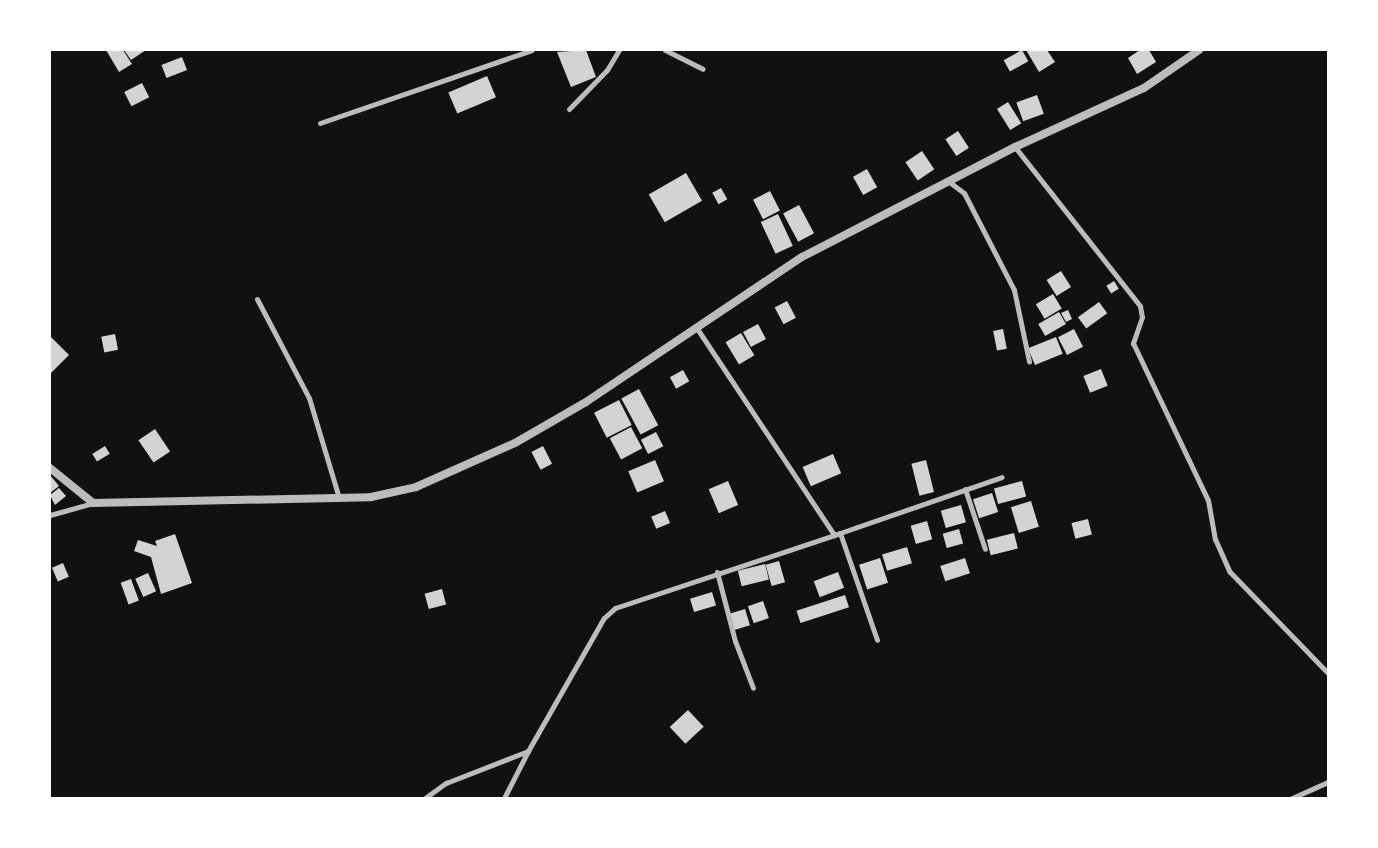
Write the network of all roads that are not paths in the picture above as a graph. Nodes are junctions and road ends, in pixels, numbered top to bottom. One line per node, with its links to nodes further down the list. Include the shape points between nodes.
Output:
1 (532, 50): 7 (street)
2 (619, 50): 6 (street, via 606,70)
3 (665, 50): 5 (street)
4 (1199, 50): 8 (street, via 1144,88)
5 (703, 69)
6 (569, 109)
7 (320, 123)
8 (1015, 147): 9 (street); 24 (street, via 1140,306 1142,317 1132,344 1208,500 1215,539 1230,572)
9 (948, 181): 11 (street, via 802,257); 12 (street, via 964,193 1014,290)
10 (257, 299): 16 (street, via 308,398)
11 (696, 327): 16 (street, via 586,402 499,451 416,487); 20 (street)
12 (1029, 361)
13 (50, 468): 17 (street)
14 (1002, 477): 15 (street)
15 (965, 489): 19 (street); 21 (street)
16 (339, 498): 17 (street)
17 (93, 503): 18 (street)
18 (50, 515)
19 (840, 533): 20 (street); 23 (street)
20 (834, 535): 22 (street)
21 (985, 550)
22 (717, 572): 25 (street); 26 (street, via 629,601 604,618)
23 (877, 640)
24 (1328, 673)
25 (753, 688)
26 (528, 751): 28 (street, via 446,783); 29 (street)
27 (1328, 782): 30 (street)
28 (425, 798)
29 (504, 798)
30 (1292, 798)

